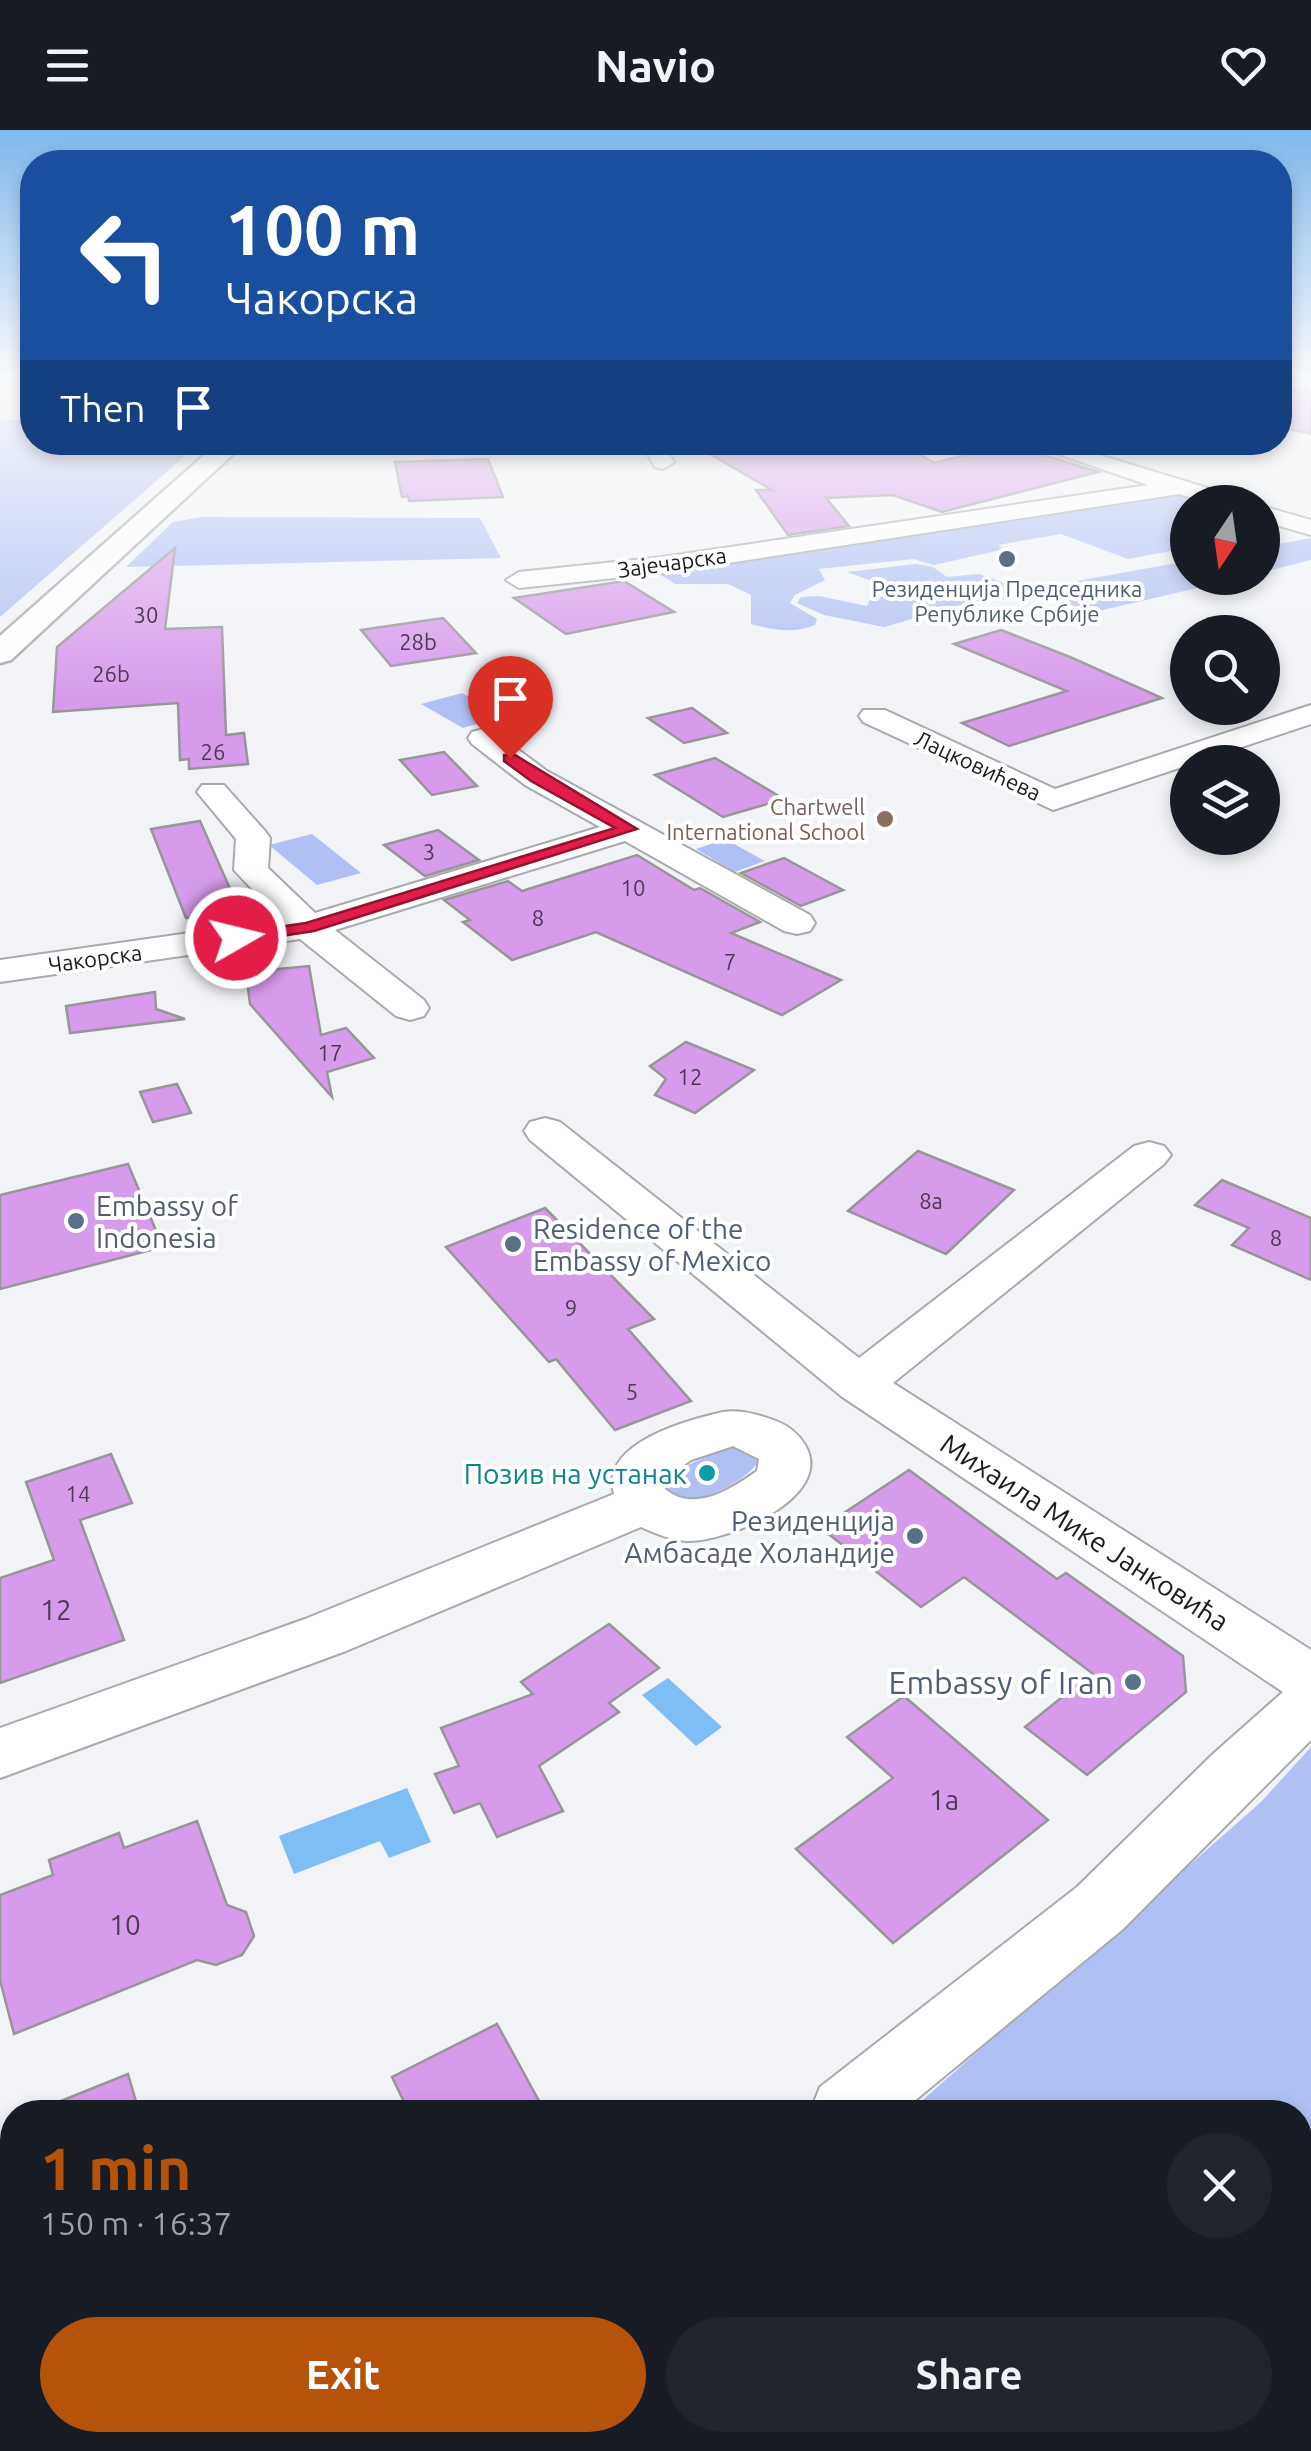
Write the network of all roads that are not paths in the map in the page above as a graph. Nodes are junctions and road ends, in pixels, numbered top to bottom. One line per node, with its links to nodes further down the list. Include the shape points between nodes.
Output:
1 (187, 484): 6 (main road)
2 (1170, 489): 5 (street, Зајечарска, via 664,565)
3 (1280, 519): 4 (street)
4 (1311, 528)
5 (519, 580)
6 (0, 652)
7 (1311, 714): 8 (street, Лацковићева, via 1053,800)
8 (874, 716)
9 (483, 738): 11 (street, via 536,778)
10 (212, 792): 13 (street, via 252,838 251,870)
11 (628, 829): 12 (street); 13 (street, Чакорска)
12 (797, 923)
13 (308, 928): 14 (street, Чакорска); 15 (street)
14 (0, 971)
15 (410, 1008)
16 (545, 1130): 18 (street, Михаила Мике Јанковића)
17 (1149, 1154): 18 (street)
18 (859, 1384): 20 (street, Михаила Мике Јанковића)
19 (645, 1502): 22 (street, via 459,1585)
20 (1311, 1680)
21 (1311, 1703): 23 (street, via 1100,1908)
22 (0, 1753)
23 (861, 2100)

